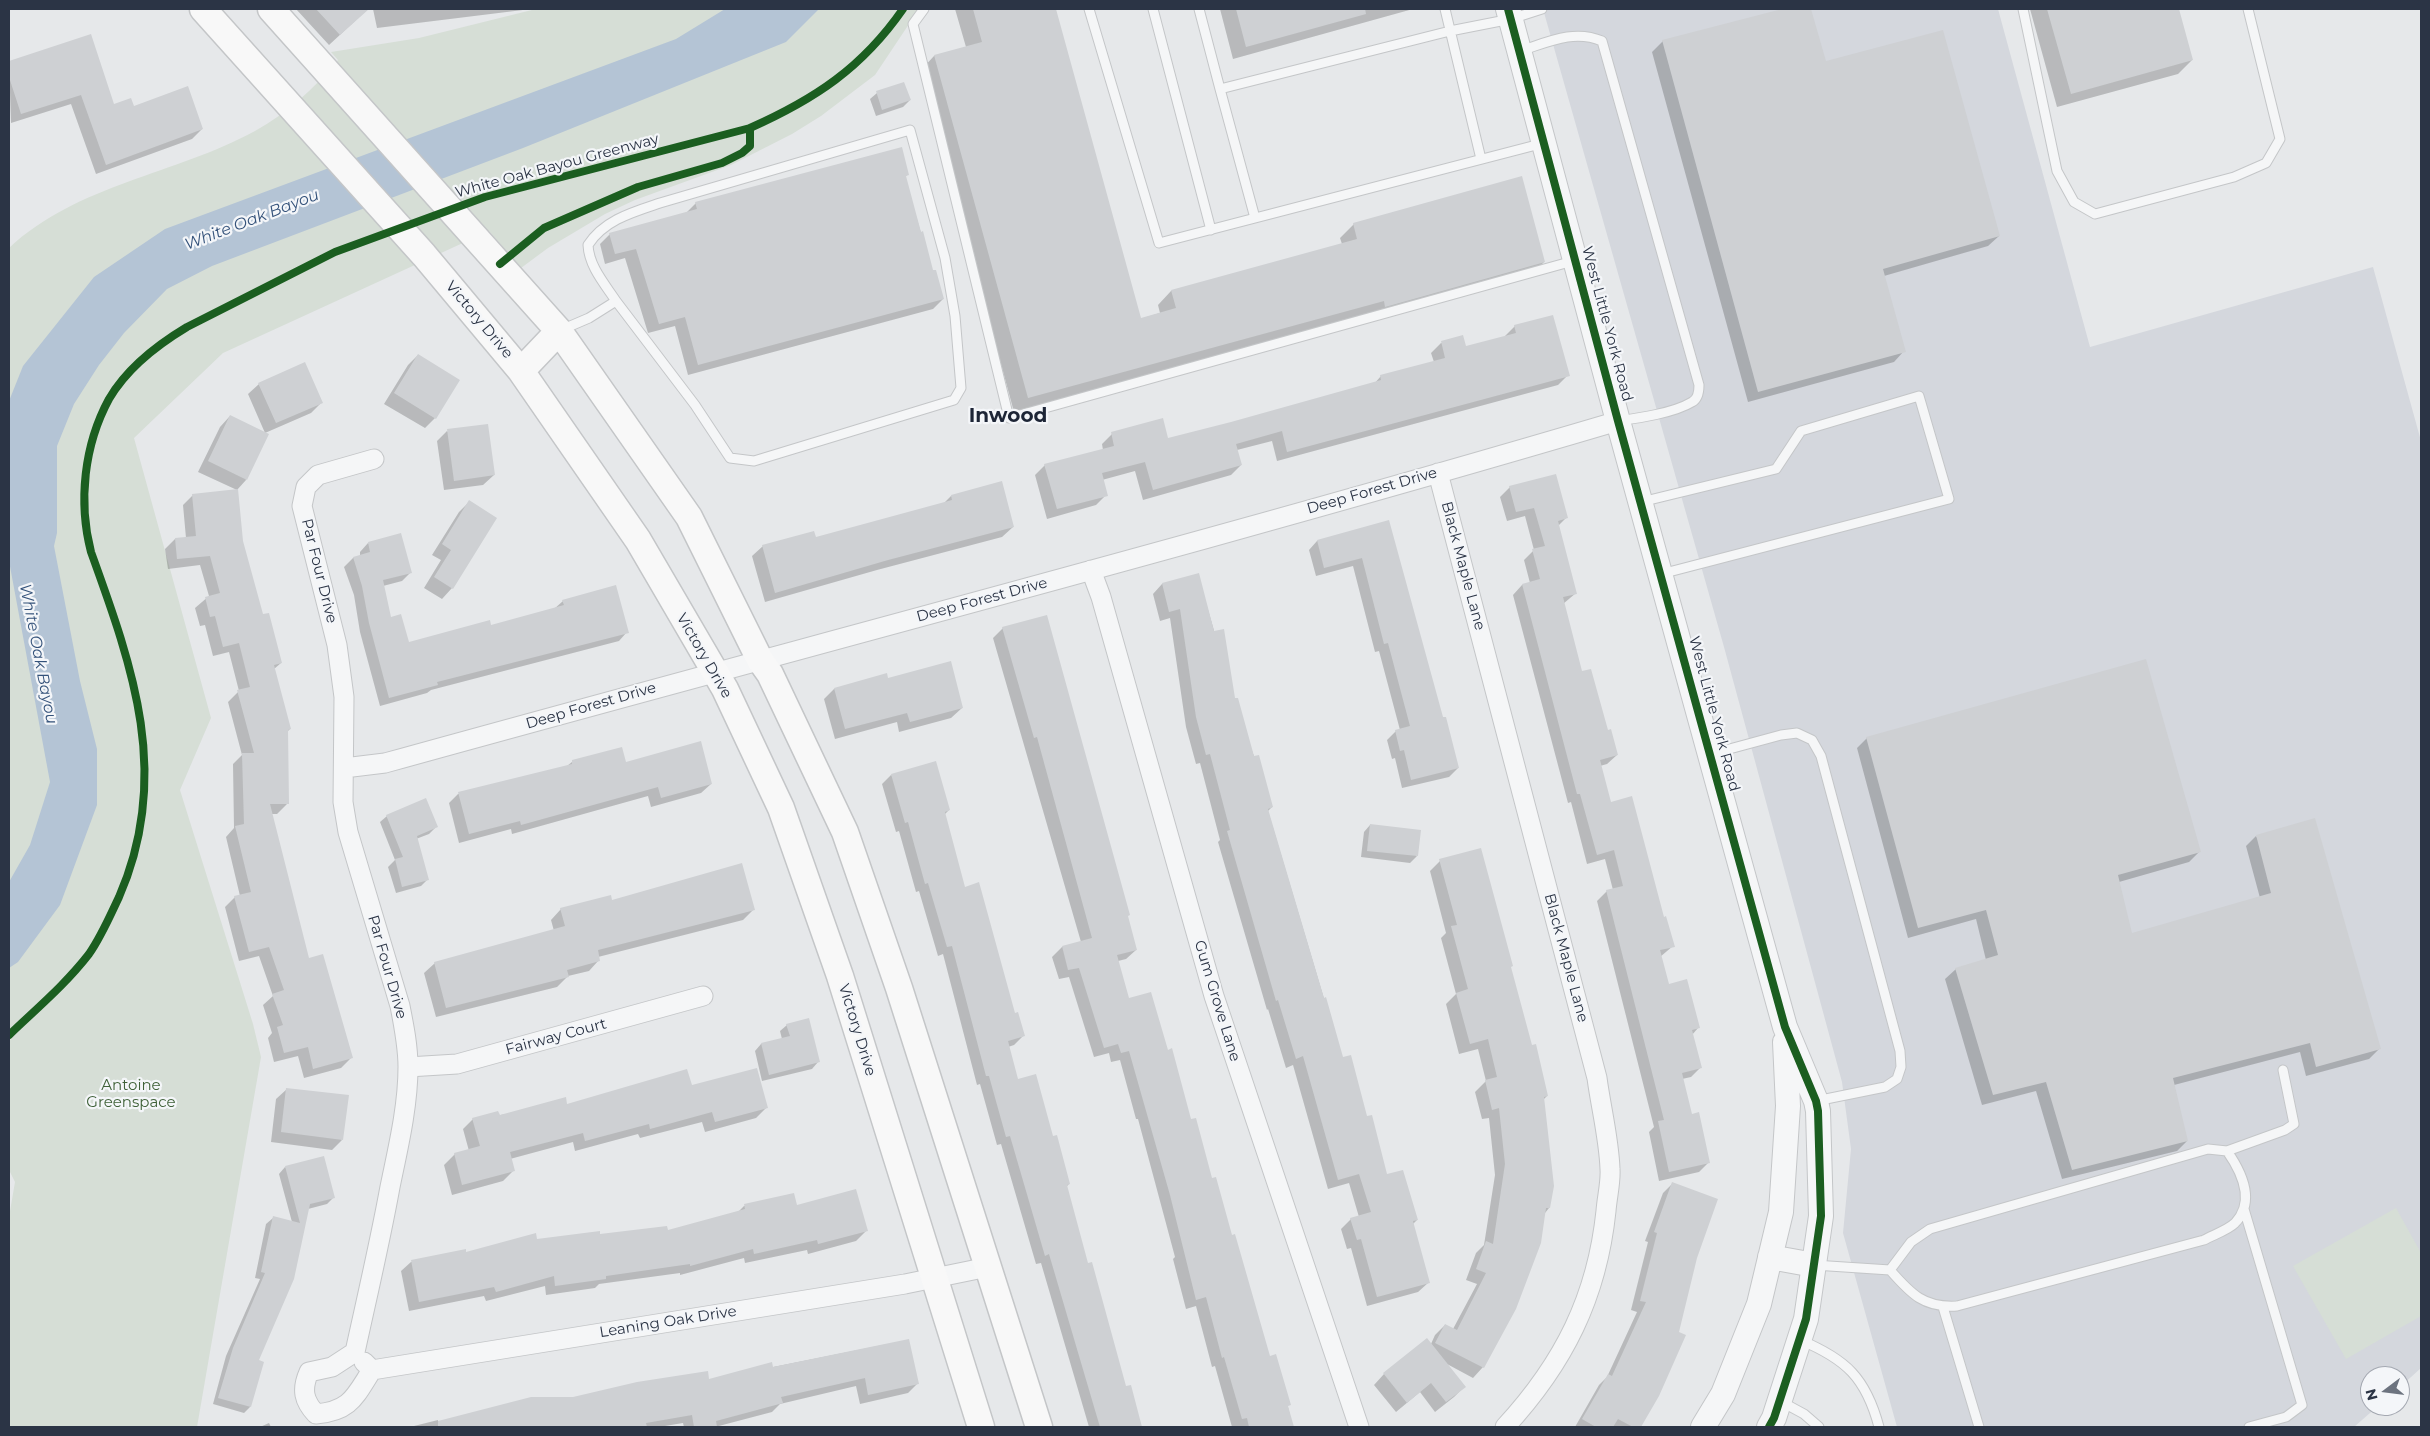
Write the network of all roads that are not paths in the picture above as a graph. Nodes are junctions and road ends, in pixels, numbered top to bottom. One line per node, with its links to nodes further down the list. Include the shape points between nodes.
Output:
1 (203, 9): 22 (main road, Victory Drive, via 424,255)
2 (271, 9): 21 (main road)
3 (924, 9): 19 (lane, via 912,24 1009,418)
4 (1089, 9): 18 (lane, via 1159,243)
5 (1153, 9): 18 (lane)
6 (1199, 9): 14 (lane)
7 (1445, 9): 12 (lane)
8 (1542, 9): 11 (lane)
9 (2023, 9): 10 (lane, via 2057,171 2074,202 2095,214 2234,177 2266,163 2280,139)
10 (2248, 9)
11 (1509, 14): 12 (lane); 13 (street, West Little York Road)
12 (1450, 32): 14 (lane); 16 (lane)
13 (1520, 52): 15 (street, West Little York Road); 23 (lane, via 1573,34 1602,41 1699,385 1693,402 1647,417)
14 (1220, 89): 17 (lane)
15 (1544, 143): 16 (lane); 19 (street, West Little York Road)
16 (1481, 159): 17 (lane)
17 (1255, 218): 18 (lane)
18 (1211, 230)
19 (1576, 261): 23 (street, West Little York Road)
20 (616, 301): 20 (lane, via 695,405 730,458 754,461 773,456 954,400 961,388 955,316 945,258 910,130 660,203 630,213 602,228 588,245 588,253); 21 (lane)
21 (559, 331): 22 (main road); 29 (main road, via 689,517)
22 (521, 371): 30 (main road, Victory Drive, via 638,540)
23 (1618, 422): 25 (street, Deep Forest Drive); 26 (street, West Little York Road)
24 (374, 459): 32 (street, Par Four Drive, via 318,474 306,487 302,506 337,645 344,697)
25 (1438, 472): 27 (street, Deep Forest Drive); 54 (street, Black Maple Lane, via 1597,1078 1610,1170 1603,1242 1590,1295 1556,1363 1531,1400)
26 (1641, 502): 28 (street, West Little York Road); 28 (lane, via 1776,469 1801,431 1919,396 1949,499)
27 (1091, 570): 29 (street, Deep Forest Drive); 53 (street, Gum Grove Lane, via 1104,606 1214,996)
28 (1661, 574): 31 (street, West Little York Road)
29 (760, 660): 30 (street, Deep Forest Drive); 43 (main road, via 770,674 845,832 899,988)
30 (713, 672): 32 (street, Deep Forest Drive, via 385,763); 45 (main road, Victory Drive, via 781,808 840,976)
31 (1710, 754): 34 (street, West Little York Road); 37 (lane, via 1797,734 1812,740 1821,756 1900,1051 1901,1067 1897,1079 1885,1087)
32 (344, 768): 35 (street, Par Four Drive, via 343,802 348,832 400,1006)
33 (703, 996): 35 (street, Fairway Court, via 457,1064)
34 (1785, 1027): 37 (street, West Little York Road); 38 (street, West Little York Road)
35 (408, 1067): 48 (street, Par Four Drive, via 405,1104 380,1242)
36 (2282, 1070): 39 (lane, via 2294,1124)
37 (1816, 1101): 38 (street); 42 (street, West Little York Road, via 1821,1216)
38 (1788, 1106): 41 (street, West Little York Road, via 1781,1212)
39 (2227, 1151): 40 (lane, via 2240,1169 2246,1191); 44 (lane, via 2208,1149 1930,1229 1910,1242)
40 (2244, 1209): 46 (lane, via 2234,1224 2204,1240 1958,1306); 60 (lane, via 2302,1405 2286,1417)
41 (1770, 1257): 42 (street); 55 (street, West Little York Road, via 1759,1304 1723,1394)
42 (1814, 1265): 44 (lane); 47 (street, West Little York Road, via 1806,1319)
43 (988, 1267): 45 (street, Leaning Oak Drive); 52 (main road)
44 (1890, 1270): 46 (lane, via 1922,1301)
45 (934, 1279): 49 (street, Leaning Oak Drive); 51 (main road, Victory Drive)
46 (1943, 1307): 59 (lane)
47 (1799, 1340): 50 (street, West Little York Road); 58 (lane, via 1826,1350 1853,1372 1873,1403)
48 (355, 1352): 49 (street); 49 (street, via 332,1366 309,1372 303,1385 306,1403 316,1414 332,1413 350,1403)
49 (372, 1370)
50 (1779, 1401): 56 (street, West Little York Road); 57 (lane, via 1804,1414)
51 (981, 1427)
52 (1039, 1427)
53 (1359, 1427)
54 (1505, 1427)
55 (1703, 1427)
56 (1769, 1427)
57 (1819, 1427)
58 (1879, 1427)
59 (1979, 1427)
60 (2249, 1427)

